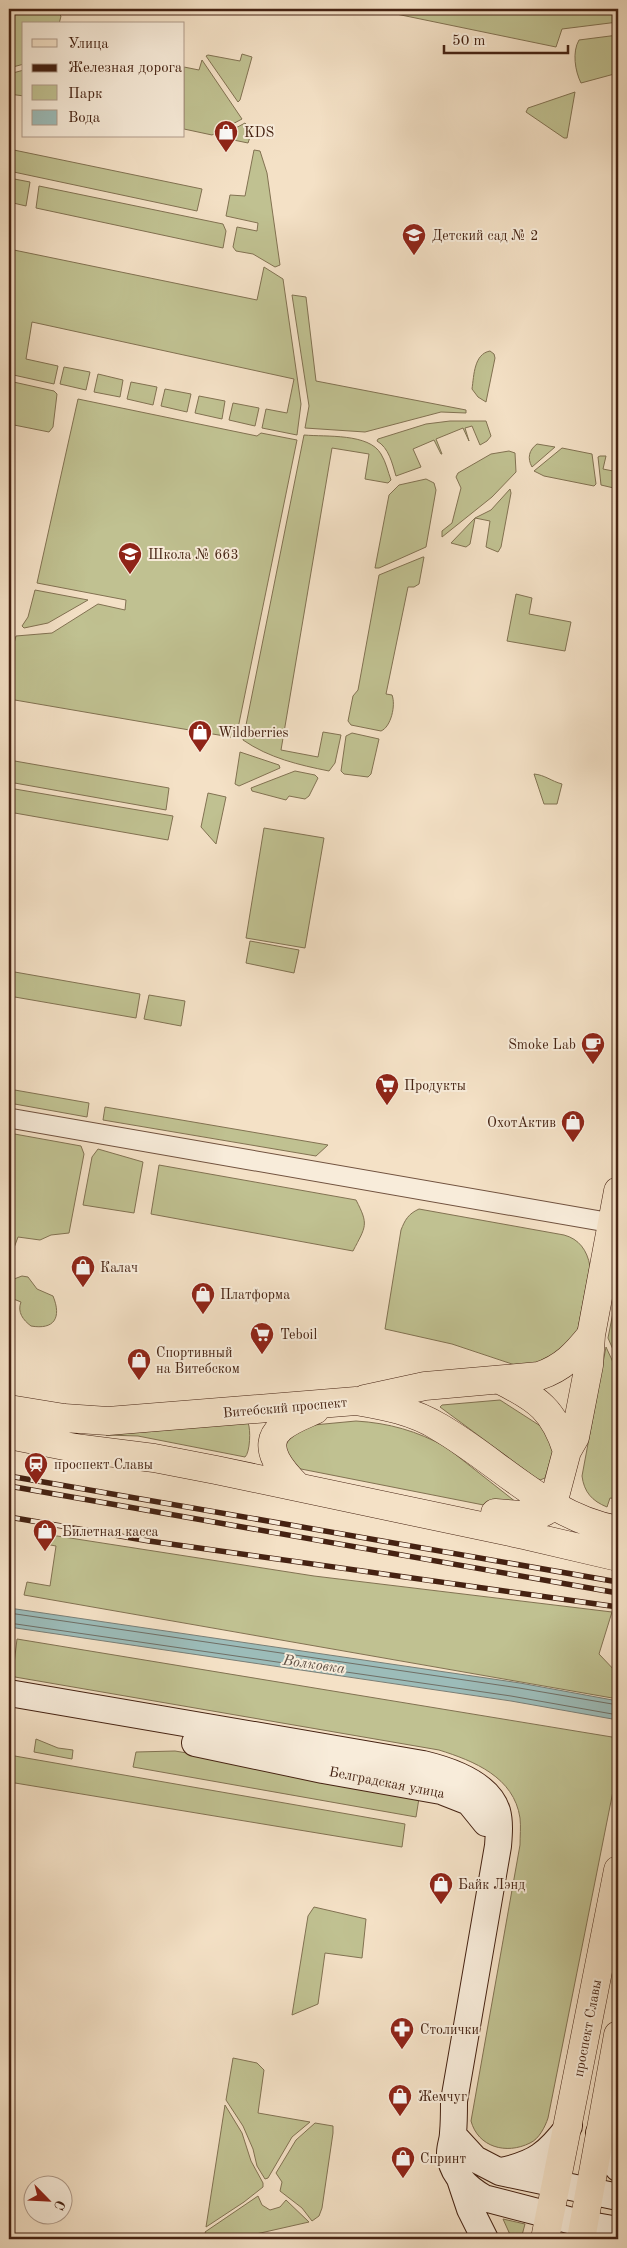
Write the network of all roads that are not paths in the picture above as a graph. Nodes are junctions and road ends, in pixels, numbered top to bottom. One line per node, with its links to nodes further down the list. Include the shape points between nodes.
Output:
1 (9, 1118): 3 (street)
2 (618, 1191): 3 (main road)
3 (612, 1223): 4 (main road)
4 (591, 1335): 5 (main road, via 573,1358 550,1372); 9 (main road, via 589,1366 575,1437)
5 (500, 1380): 6 (main road, via 425,1386); 9 (main road, via 545,1408 561,1431)
6 (343, 1402): 7 (main road, Витебский проспект, via 108,1421 64,1418); 10 (main road, via 290,1422 276,1434 274,1458 283,1473); 11 (main road, Витебский проспект, via 405,1411 440,1427)
7 (9, 1408)
8 (9, 1435): 10 (main road, Витебский проспект, via 154,1458)
9 (568, 1451): 11 (main road)
10 (298, 1487): 12 (main road, Витебский проспект)
11 (552, 1504): 12 (main road, via 546,1512 532,1517 480,1511); 13 (main road, Витебский проспект)
12 (405, 1510): 13 (main road, Витебский проспект, via 524,1535)
13 (613, 1543)
14 (9, 1693): 16 (street, Белградская улица, via 437,1767 472,1783 488,1796 497,1810)
15 (9, 1711): 16 (street, Белградская улица, via 441,1791 469,1802 480,1813)
16 (498, 1846): 21 (street, via 454,2102)
17 (618, 1870): 19 (main road, проспект Славы)
18 (618, 2035): 20 (main road)
19 (568, 2126): 23 (street, via 545,2155 519,2168); 25 (main road, проспект Славы)
20 (599, 2133): 22 (street, via 605,2150); 26 (main road)
21 (454, 2135): 23 (street, via 476,2159); 24 (street, via 450,2152)
22 (618, 2168)
23 (500, 2172): 25 (street)
24 (460, 2179): 28 (street, via 484,2198); 31 (street)
25 (557, 2186): 26 (street); 28 (main road, проспект Славы)
26 (589, 2192): 27 (street); 29 (main road)
27 (618, 2197)
28 (548, 2227): 29 (street)
29 (582, 2232): 30 (street)
30 (613, 2233)
31 (485, 2239)

